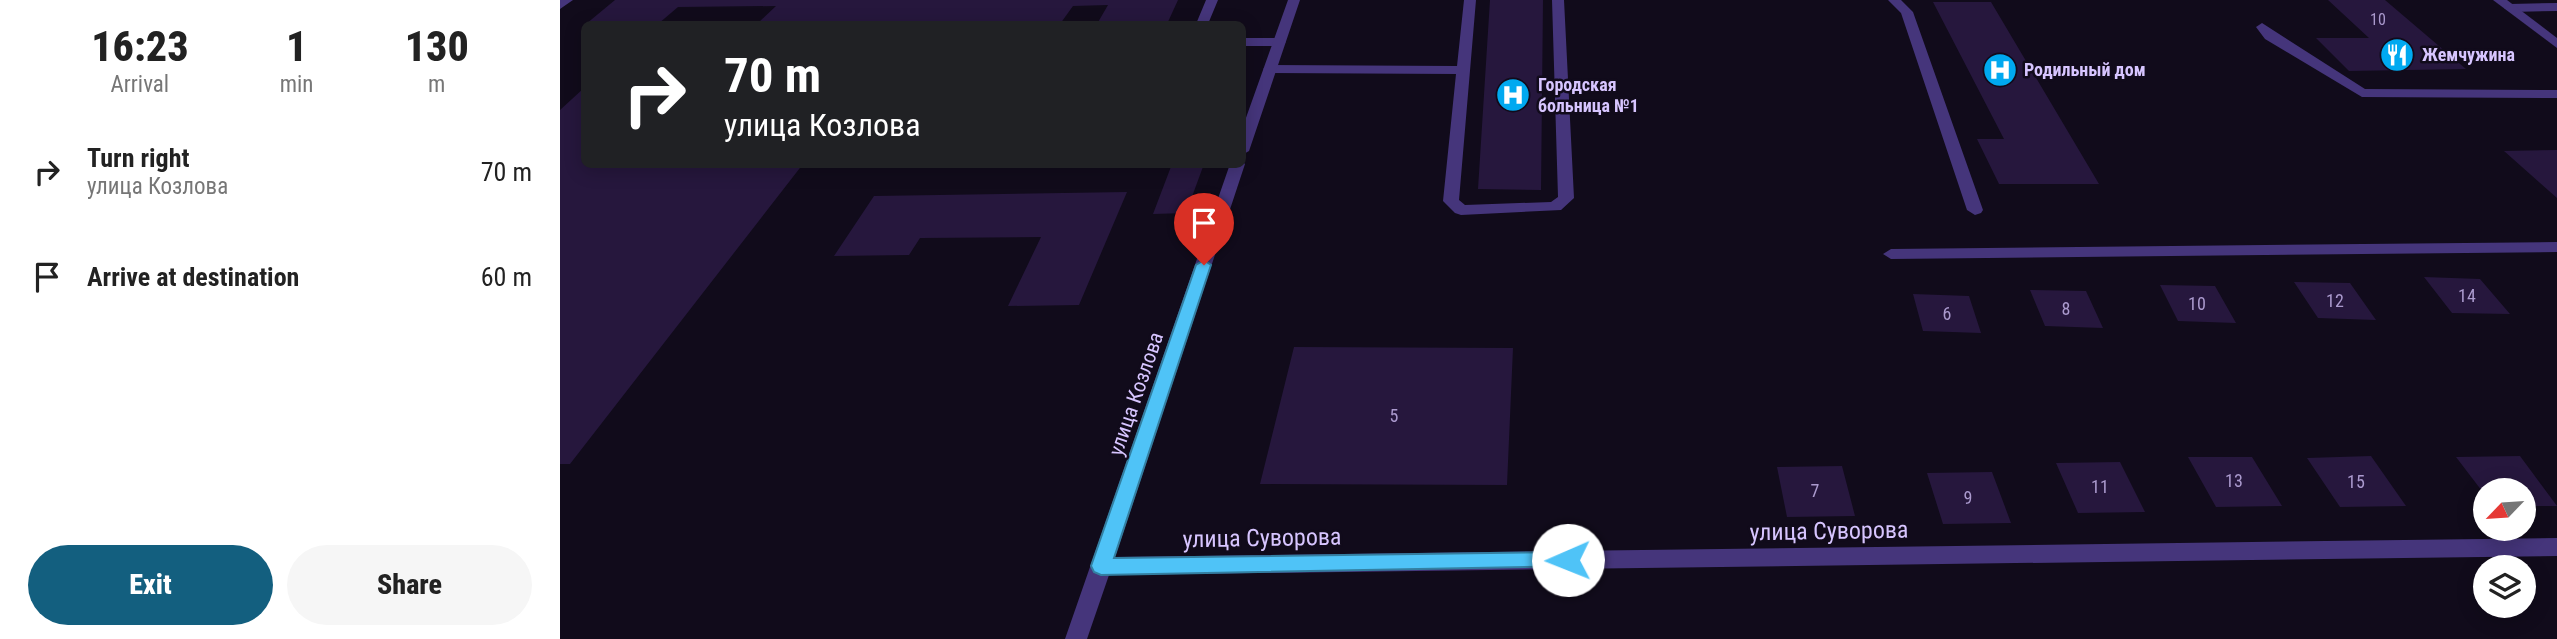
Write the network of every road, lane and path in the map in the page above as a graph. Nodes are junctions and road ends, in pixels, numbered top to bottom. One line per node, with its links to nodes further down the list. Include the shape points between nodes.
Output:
1 (567, 0): 8 (street)
2 (1212, 0): 10 (street)
3 (1294, 0): 13 (street)
4 (1470, 0): 16 (street)
5 (1558, 0): 16 (street, via 1566,198 1562,204 1454,207)
6 (1894, 0): 20 (street, via 1907,12)
7 (2504, 4): 9 (street); 14 (street)
8 (560, 5)
9 (2557, 7)
10 (1203, 21)
11 (2262, 27): 17 (street, via 2362,93)
12 (1246, 42): 13 (street)
13 (1280, 42): 15 (street)
14 (2557, 44)
15 (1270, 69): 16 (street); 18 (street)
16 (1463, 70)
17 (2557, 94)
18 (1246, 139)
19 (1237, 168): 24 (street, улица Козлова)
20 (1975, 210)
21 (2557, 247): 22 (street)
22 (1891, 254)
23 (2557, 547): 24 (street, улица Суворова)
24 (1101, 566): 25 (street, улица Козлова)
25 (1076, 639)

